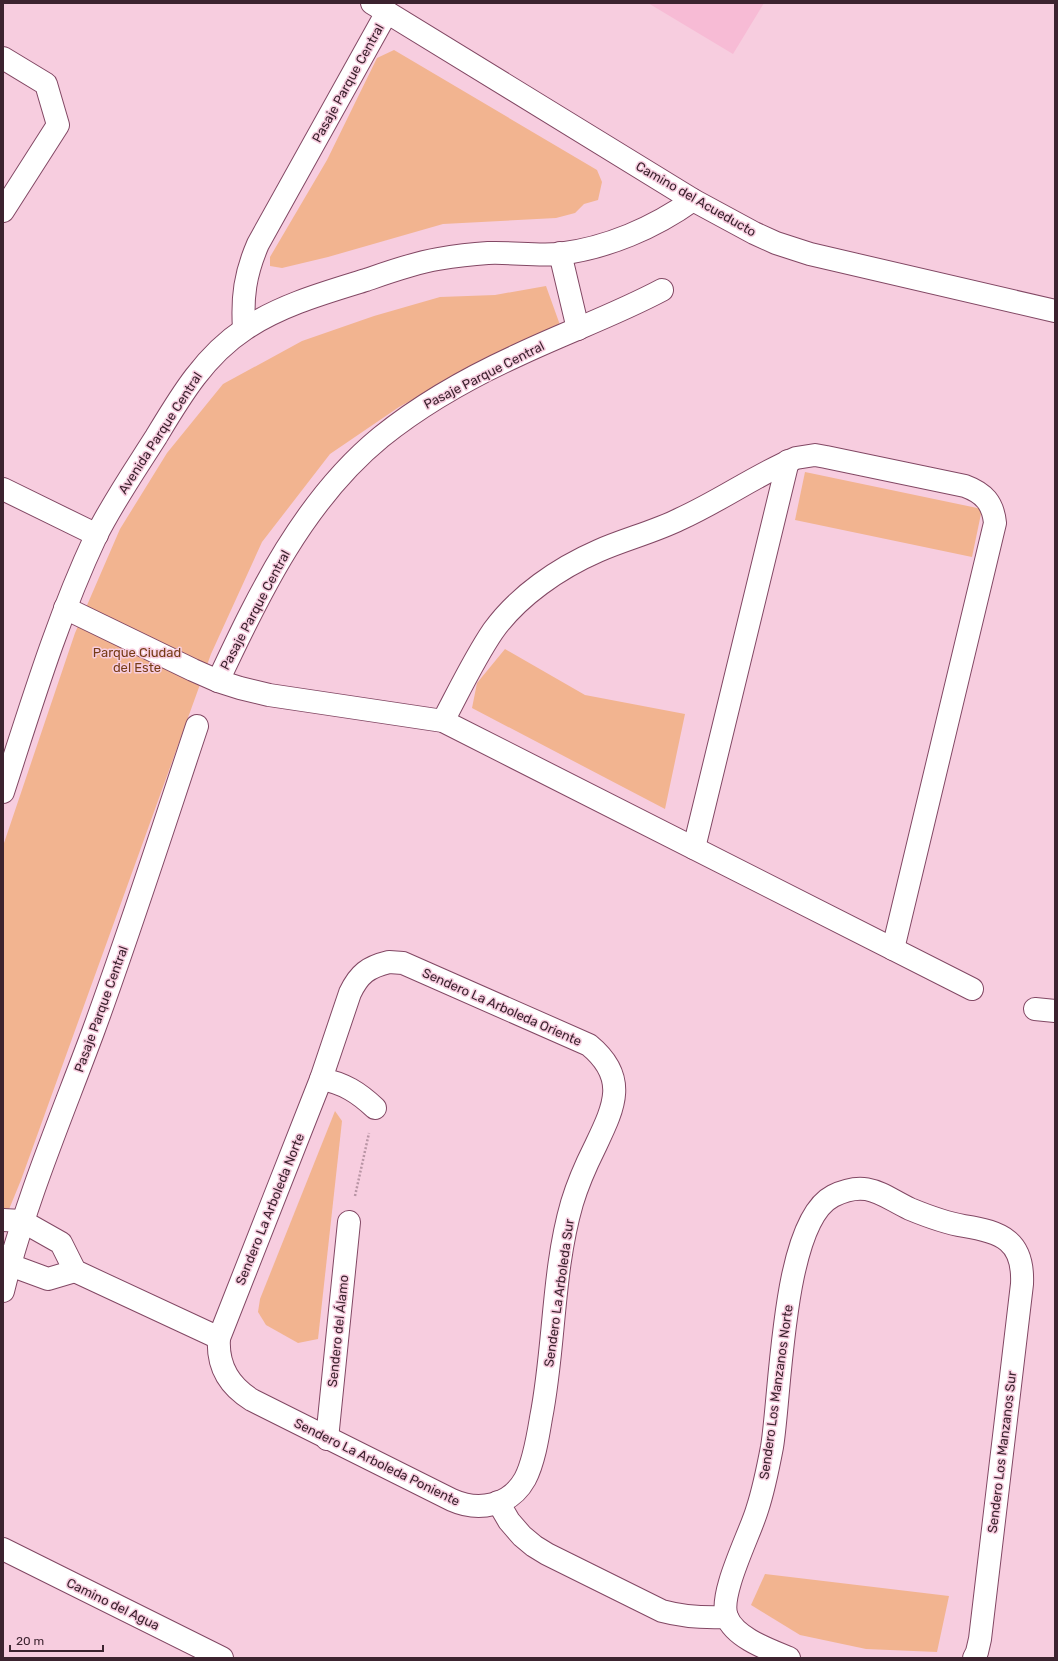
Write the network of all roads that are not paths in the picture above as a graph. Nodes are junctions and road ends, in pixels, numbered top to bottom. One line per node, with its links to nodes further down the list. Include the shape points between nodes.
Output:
1 (379, 8): 3 (street, Camino del Acueducto); 9 (street, Pasaje Parque Central, via 258,244 244,284)
2 (3, 58): 4 (street, via 46,84 58,124)
3 (693, 200): 5 (street, Avenida Parque Central, via 668,217 635,233); 7 (street, Camino del Acueducto, via 754,233 810,254)
4 (3, 211)
5 (560, 254): 8 (street); 9 (street, Avenida Parque Central, via 488,253 431,260 300,301)
6 (662, 290): 8 (street, Pasaje Parque Central)
7 (1055, 311)
8 (578, 329): 14 (street, Pasaje Parque Central, via 516,356 438,396 380,438 350,466 323,496 284,553)
9 (244, 330): 12 (street, Avenida Parque Central, via 224,345 186,387 113,504)
10 (788, 462): 15 (street, via 681,519 599,550 542,584 510,611 494,631); 18 (street); 19 (street, via 805,456 826,457 965,486 984,496 994,513 993,533)
11 (3, 489): 12 (street)
12 (97, 535): 13 (street, Avenida Parque Central)
13 (65, 608): 14 (street); 17 (street, Avenida Parque Central)
14 (218, 681): 15 (street, via 269,695)
15 (443, 721): 18 (street)
16 (197, 726): 25 (street, Pasaje Parque Central, via 108,991)
17 (3, 792)
18 (694, 848): 19 (street)
19 (893, 949): 21 (street)
20 (376, 965): 22 (street, Sendero La Arboleda Oriente, via 389,962 403,964 589,1045 608,1064); 23 (street, Sendero La Arboleda Norte, via 364,972 352,987)
21 (972, 989)
22 (613, 1076): 33 (street, Sendero La Arboleda Sur, via 613,1106 583,1171 564,1234 547,1390 538,1437 525,1478 509,1497)
23 (321, 1079): 24 (street, via 345,1086 361,1095); 31 (street, Sendero La Arboleda Norte)
24 (375, 1108)
25 (12, 1221): 28 (street, Pasaje Parque Central); 29 (street, via 61,1243)
26 (349, 1222): 32 (street, Sendero del Álamo)
27 (1013, 1247): 35 (street, Sendero Los Manzanos Norte, via 993,1232 933,1218 877,1191 853,1189 832,1197 820,1206 812,1218 797,1258 790,1288 772,1447 758,1508 726,1594); 38 (street, Sendero Los Manzanos Sur, via 1020,1259 1022,1284 980,1639)
28 (6, 1260): 29 (street, via 48,1279); 30 (street, Pasaje Parque Central)
29 (75, 1271): 31 (street)
30 (3, 1291)
31 (219, 1338): 32 (street, Sendero La Arboleda Poniente, via 218,1350 224,1372 241,1394)
32 (328, 1439): 33 (street, Sendero La Arboleda Poniente, via 463,1505 487,1506)
33 (498, 1502): 35 (street, via 509,1521 534,1546 610,1586 662,1611 680,1616)
34 (3, 1550): 36 (street, Camino del Agua)
35 (727, 1617): 37 (street, via 749,1640)
36 (222, 1658)
37 (789, 1658)
38 (974, 1658)

